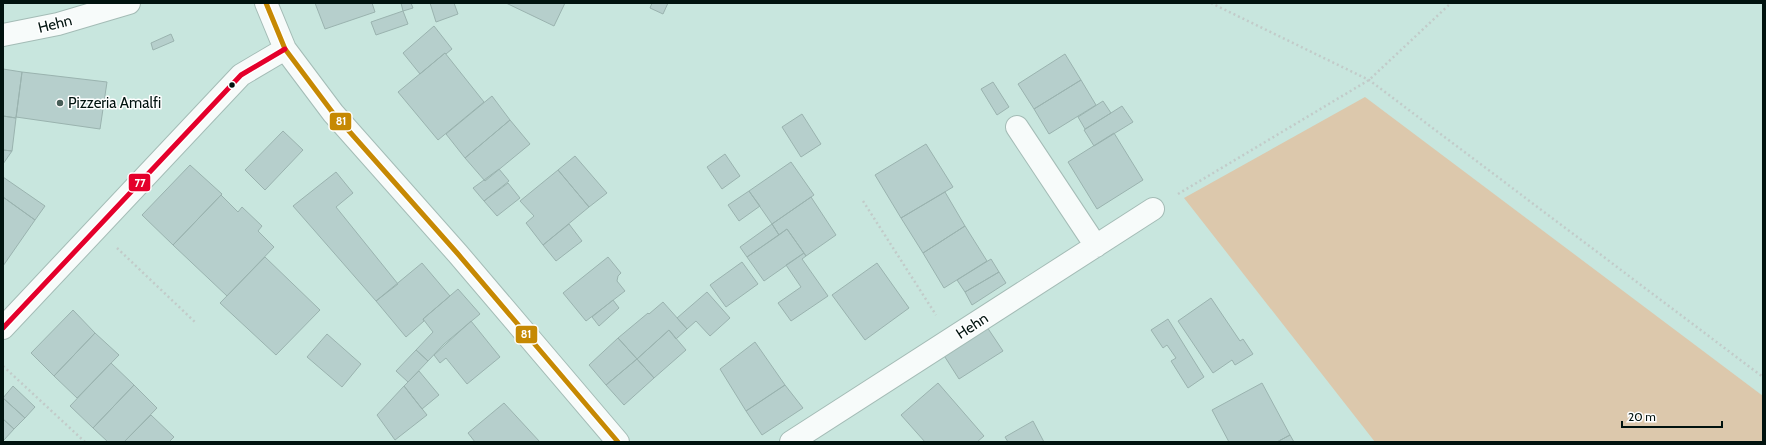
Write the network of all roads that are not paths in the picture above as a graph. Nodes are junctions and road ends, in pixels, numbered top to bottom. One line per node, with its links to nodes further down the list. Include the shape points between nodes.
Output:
1 (129, 3): 3 (street, Hehn, via 58,24)
2 (266, 3): 4 (street)
3 (3, 35)
4 (285, 49): 8 (street, via 241,75); 9 (street, via 333,113 458,254)
5 (1017, 128): 7 (street)
6 (1153, 209): 7 (street, Hehn)
7 (1096, 246): 10 (street, Hehn)
8 (3, 328)
9 (618, 442)
10 (791, 442)

